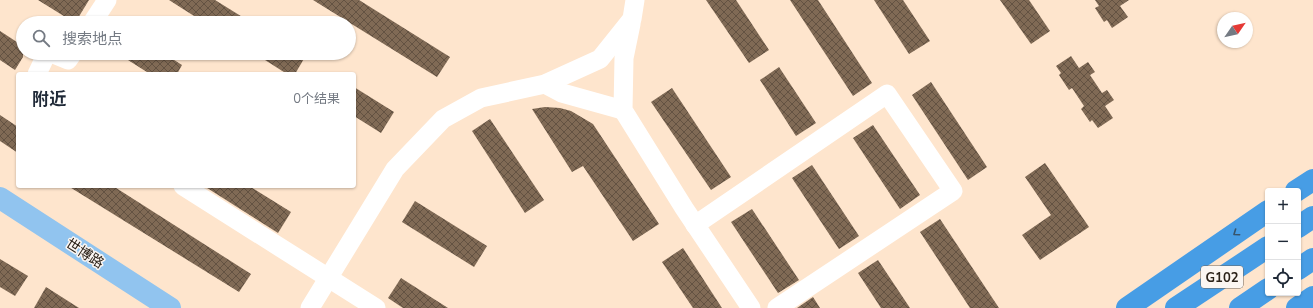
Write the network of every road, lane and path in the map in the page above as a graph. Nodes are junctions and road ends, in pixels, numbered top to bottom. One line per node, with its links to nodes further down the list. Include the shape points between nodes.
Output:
1 (106, 0): 3 (street)
2 (635, 0): 4 (street)
3 (96, 16)
4 (632, 19): 7 (street, via 600,59); 8 (street, via 624,58)
5 (44, 60): 6 (street)
6 (38, 72)
7 (544, 84): 8 (street, via 562,93); 21 (street, via 481,98 443,119 395,169)
8 (622, 110): 16 (street)
9 (1313, 180): 11 (highway)
10 (186, 188): 21 (street)
11 (1301, 188)
12 (0, 198): 25 (main road, 世博路)
13 (0, 211): 24 (main road, 世博路)
14 (1265, 213): 30 (highway, one-way to 30)
15 (1313, 217): 17 (highway)
16 (695, 225): 28 (street); 29 (street, via 888,94 953,191)
17 (1301, 225)
18 (1265, 249): 31 (highway, G102)
19 (1313, 259): 20 (highway)
20 (1301, 267)
21 (329, 278): 26 (street); 27 (street)
22 (1265, 291): 32 (highway, G102)
23 (1313, 297): 33 (highway)
24 (153, 308)
25 (170, 308)
26 (310, 308)
27 (376, 308)
28 (751, 308)
29 (777, 308)
30 (1127, 308)
31 (1176, 308)
32 (1240, 308)
33 (1297, 308)

